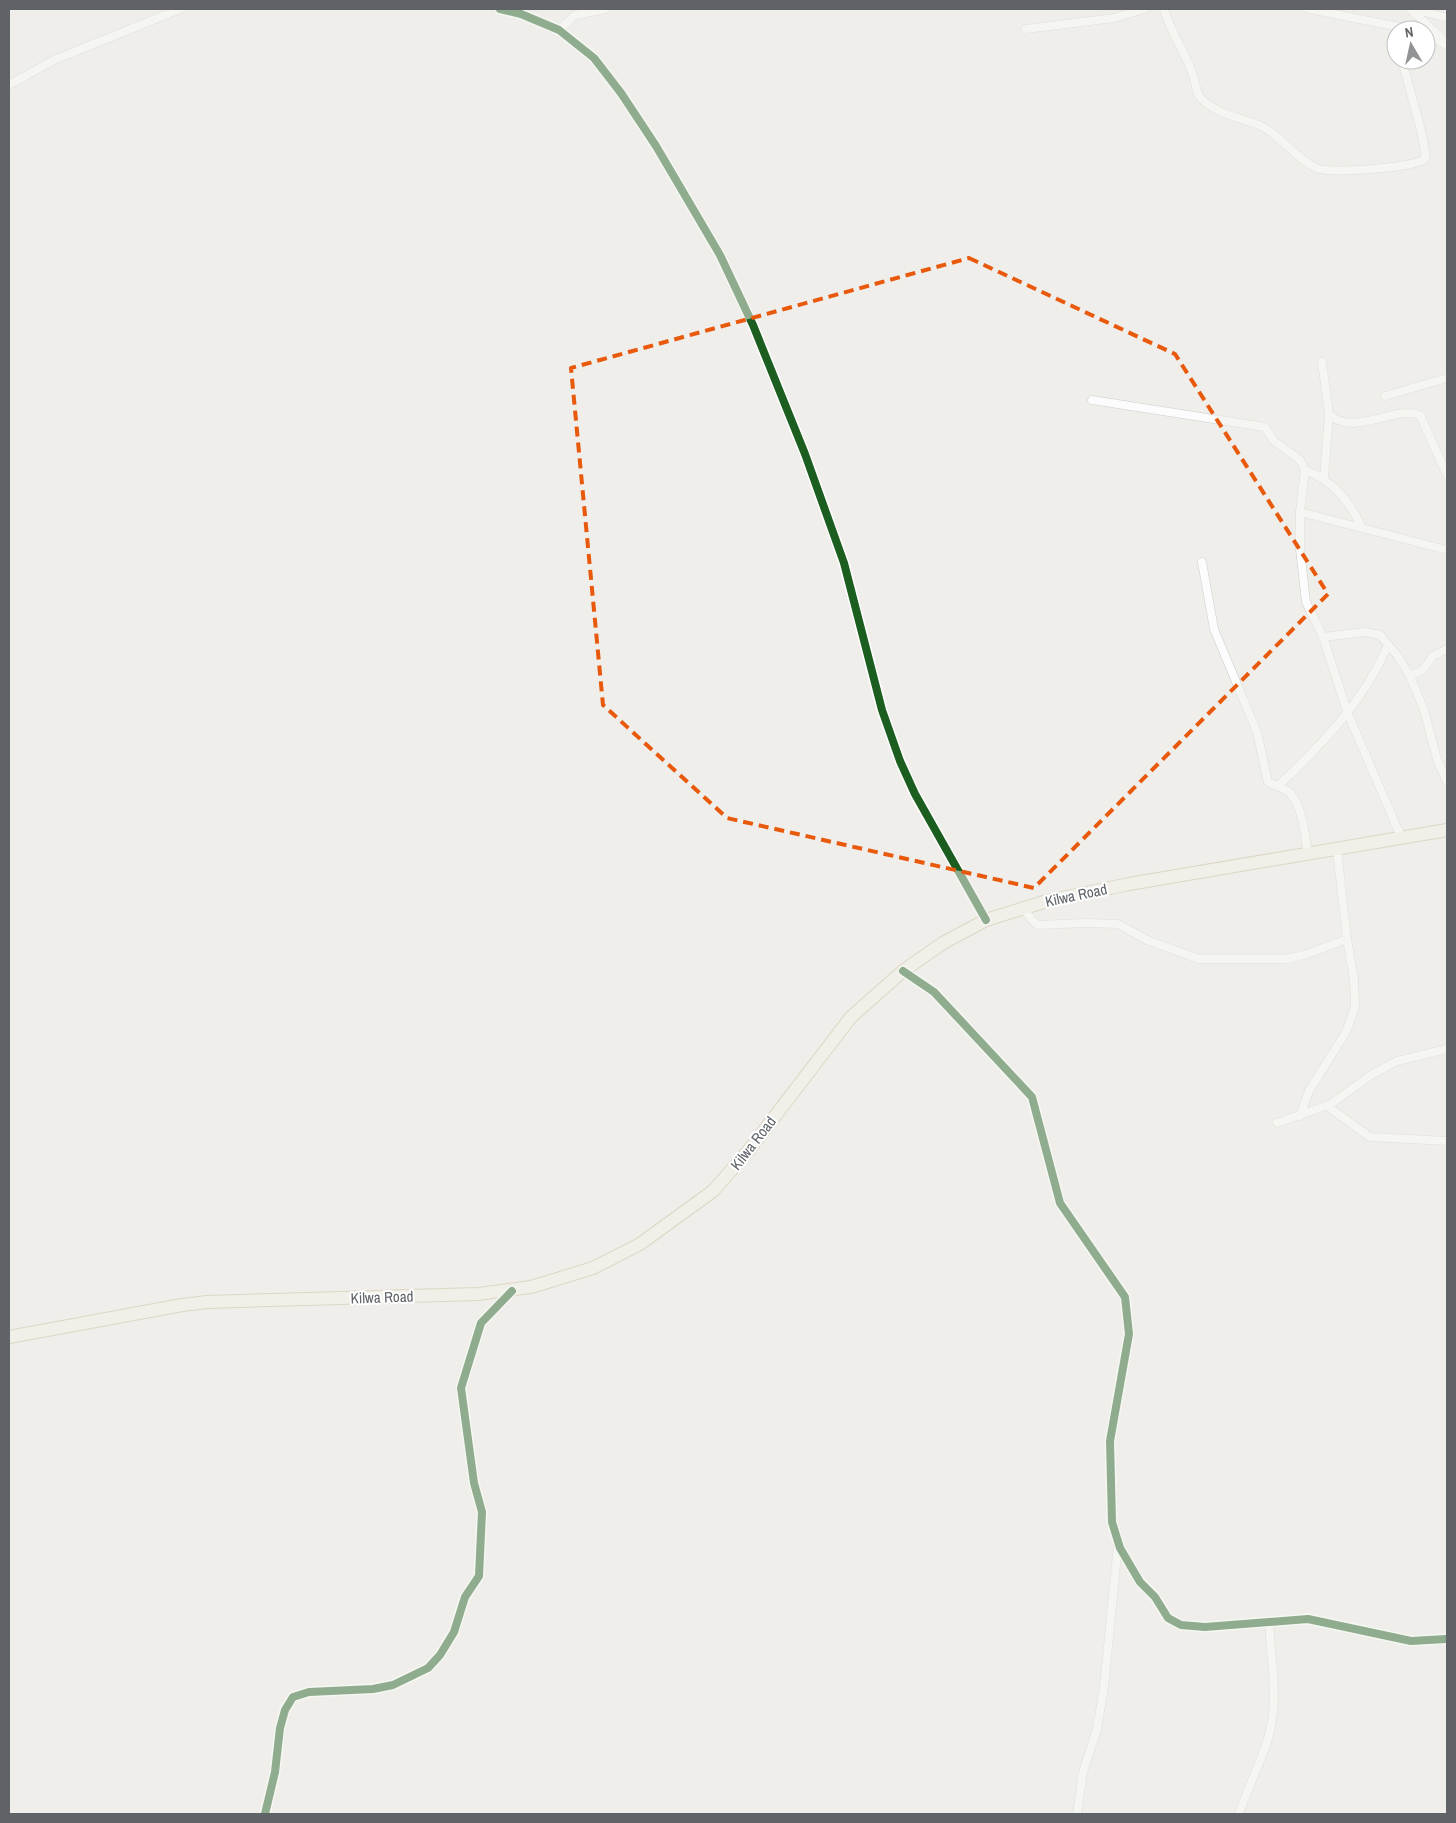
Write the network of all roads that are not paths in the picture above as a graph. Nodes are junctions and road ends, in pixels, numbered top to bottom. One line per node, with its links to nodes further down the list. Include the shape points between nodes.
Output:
1 (180, 9): 14 (street, via 54,60)
2 (500, 9): 11 (street, via 528,16)
3 (605, 9): 11 (street, via 575,14)
4 (1144, 9): 10 (street, via 1114,18)
5 (1164, 9): 13 (street, via 1202,98 1225,112 1269,130 1292,152 1319,169 1407,165 1425,159 1421,128)
6 (1309, 9): 9 (street)
7 (1412, 9): 8 (street); 12 (street)
8 (1447, 18)
9 (1386, 23)
10 (1026, 29)
11 (559, 30): 39 (street, via 594,58 621,93 680,185 738,292 806,454 844,563 882,710 900,760 915,794)
12 (1447, 44)
13 (1405, 70)
14 (9, 85)
15 (1322, 362): 19 (street)
16 (1447, 378): 17 (street)
17 (1385, 396)
18 (1092, 400): 20 (street, via 1265,427 1274,441 1300,460)
19 (1329, 414): 21 (street, via 1334,419 1356,422 1420,414); 22 (street)
20 (1305, 470): 22 (street); 23 (street)
21 (1447, 475)
22 (1324, 478): 24 (street, via 1348,502)
23 (1300, 512): 24 (street); 27 (street, via 1304,594)
24 (1362, 528): 25 (street)
25 (1447, 550)
26 (1202, 562): 33 (street, via 1214,628 1257,732 1268,782)
27 (1323, 637): 28 (street, via 1374,632); 31 (street)
28 (1388, 645): 30 (street); 31 (street)
29 (1447, 649): 30 (street, via 1433,656 1423,670)
30 (1410, 676): 32 (street)
31 (1348, 714): 33 (street); 35 (street)
32 (1447, 782)
33 (1278, 786): 37 (street, via 1290,794 1296,805)
34 (1447, 830): 35 (highway, Kilwa Road)
35 (1402, 838): 36 (highway, Kilwa Road)
36 (1337, 850): 37 (highway, Kilwa Road); 40 (street)
37 (1308, 855): 38 (highway, Kilwa Road, via 1129,884)
38 (1023, 908): 39 (highway, Kilwa Road); 40 (street, via 1038,925 1118,924 1147,940 1199,959 1286,959)
39 (986, 920): 41 (highway, Kilwa Road, via 943,943)
40 (1347, 939): 44 (street, via 1356,996 1351,1021 1335,1053 1308,1091)
41 (903, 971): 47 (highway, Kilwa Road, via 843,1026 714,1192 640,1244 593,1268); 49 (street, via 934,992 1032,1097 1060,1203 1125,1296 1129,1334 1110,1441 1112,1514)
42 (1447, 1049): 43 (street, via 1384,1066)
43 (1327, 1106): 44 (street); 46 (street, via 1368,1137)
44 (1300, 1116): 45 (street)
45 (1277, 1123)
46 (1447, 1141)
47 (512, 1291): 48 (highway, Kilwa Road, via 190,1304); 52 (street, via 481,1322 461,1388 474,1483 482,1512 479,1576 465,1597 454,1632 428,1668 394,1685 310,1692 293,1697 280,1728 275,1772)
48 (9, 1337)
49 (1118, 1545): 50 (street, via 1140,1582 1173,1623 1205,1627); 53 (street, via 1105,1682 1097,1729 1083,1772)
50 (1269, 1622): 51 (street, via 1308,1619 1411,1641); 54 (street, via 1274,1678 1272,1719 1268,1741)
51 (1446, 1639)
52 (265, 1814)
53 (1077, 1814)
54 (1239, 1814)

